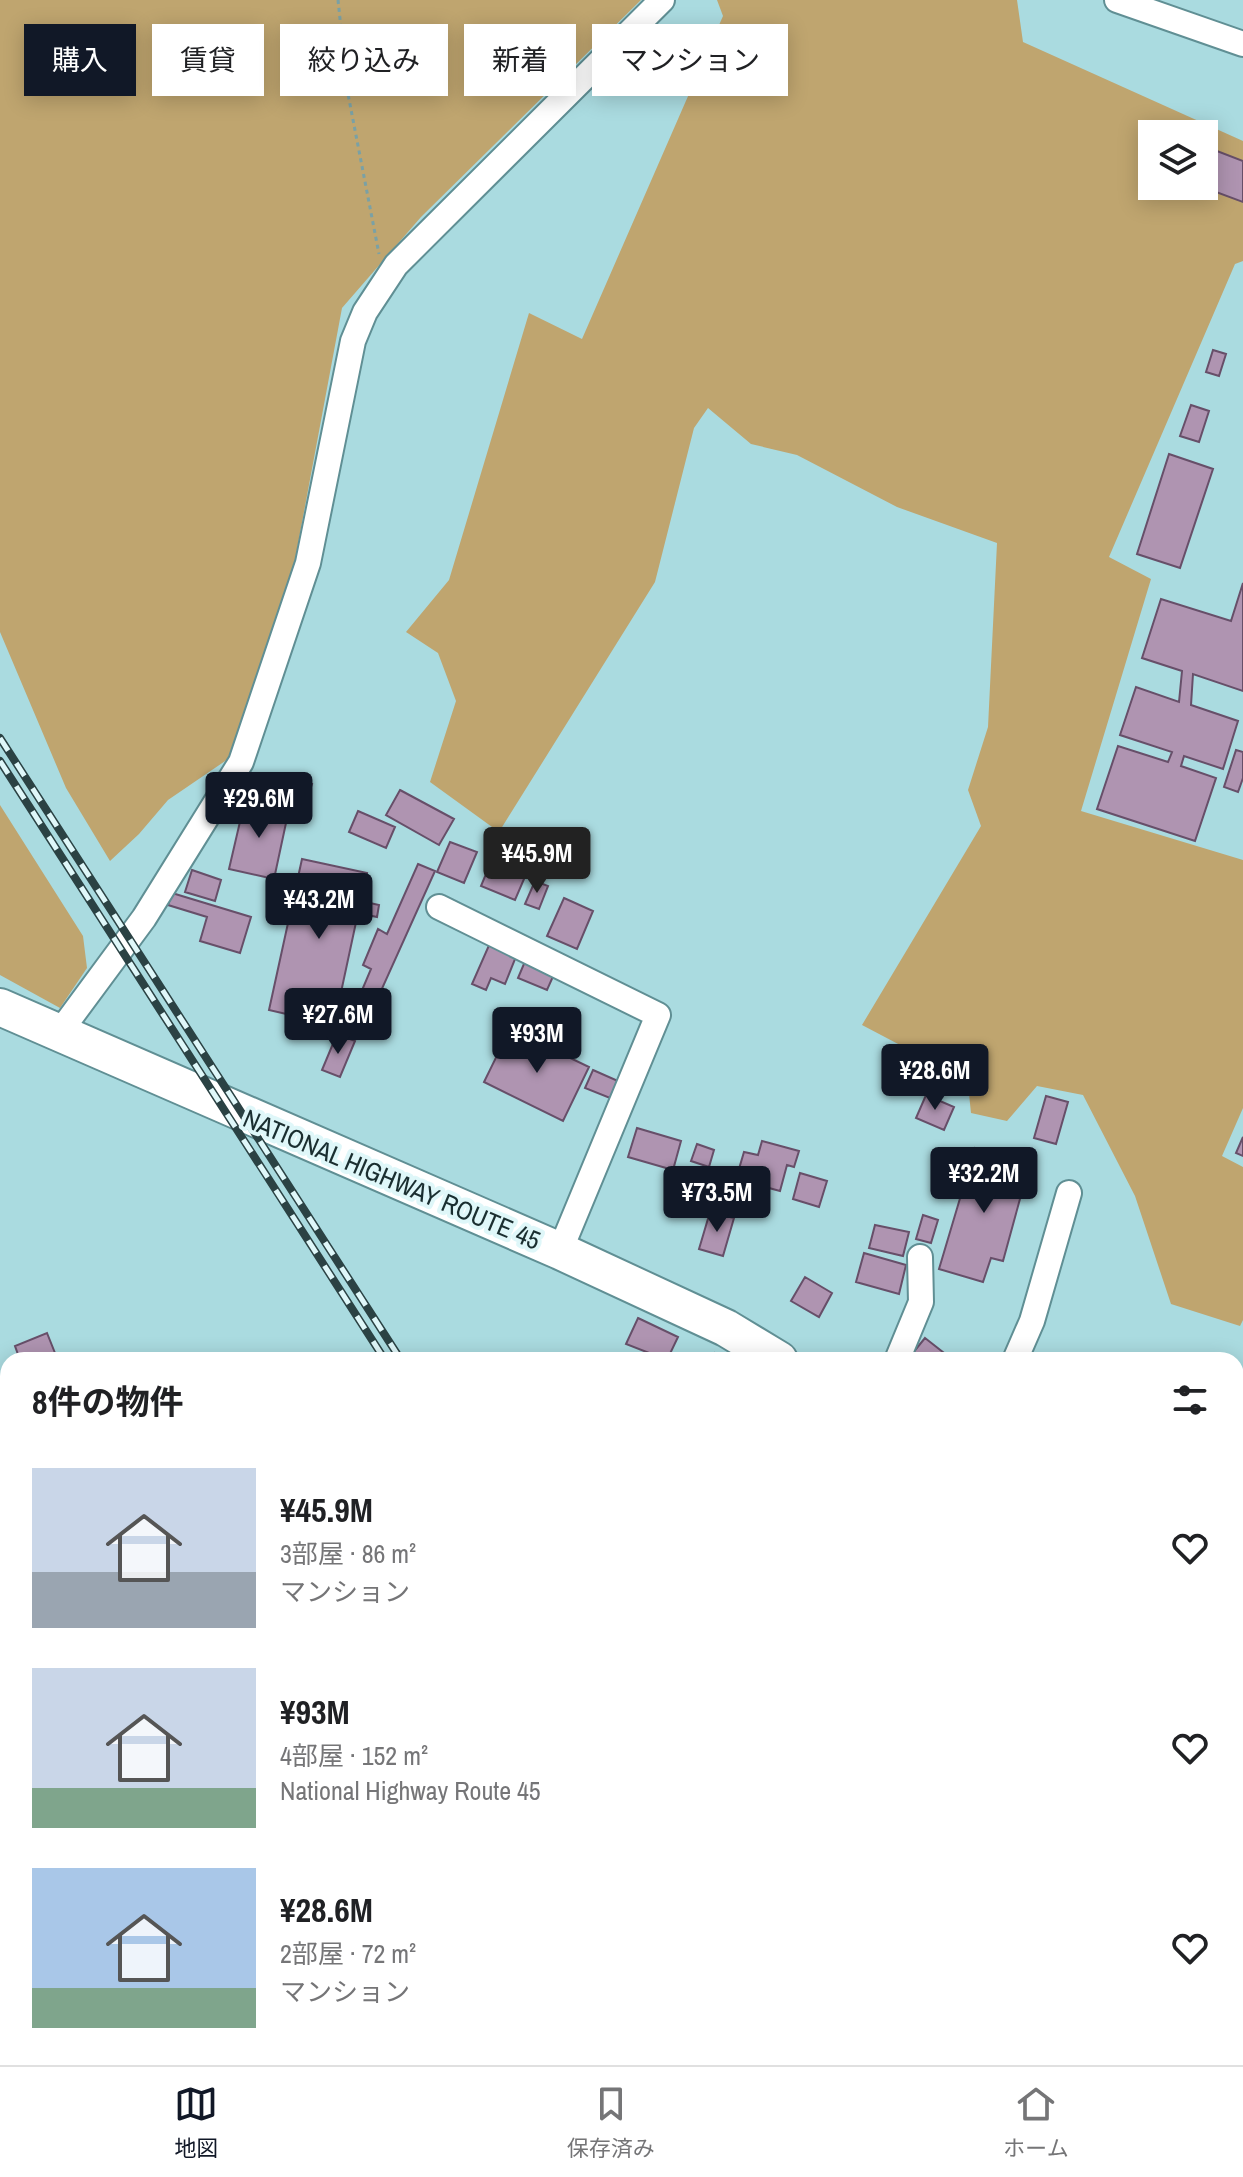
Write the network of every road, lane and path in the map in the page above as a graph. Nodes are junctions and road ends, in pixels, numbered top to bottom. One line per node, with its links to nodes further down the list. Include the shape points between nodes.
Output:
1 (338, 0): 5 (path, via 348,94)
2 (662, 0): 5 (street, via 451,209)
3 (1117, 0): 4 (street)
4 (1243, 44)
5 (385, 282): 8 (street, via 353,341 308,563 241,762 144,918)
6 (439, 907): 10 (street, via 658,1015)
7 (0, 1007): 8 (highway, NATIONAL HIGHWAY ROUTE 45)
8 (59, 1033): 10 (highway, NATIONAL HIGHWAY ROUTE 45)
9 (1069, 1193): 14 (street)
10 (560, 1251): 12 (highway, NATIONAL HIGHWAY ROUTE 45, via 726,1328)
11 (920, 1257): 13 (street, via 921,1302)
12 (766, 1352)
13 (900, 1352)
14 (1018, 1352)

